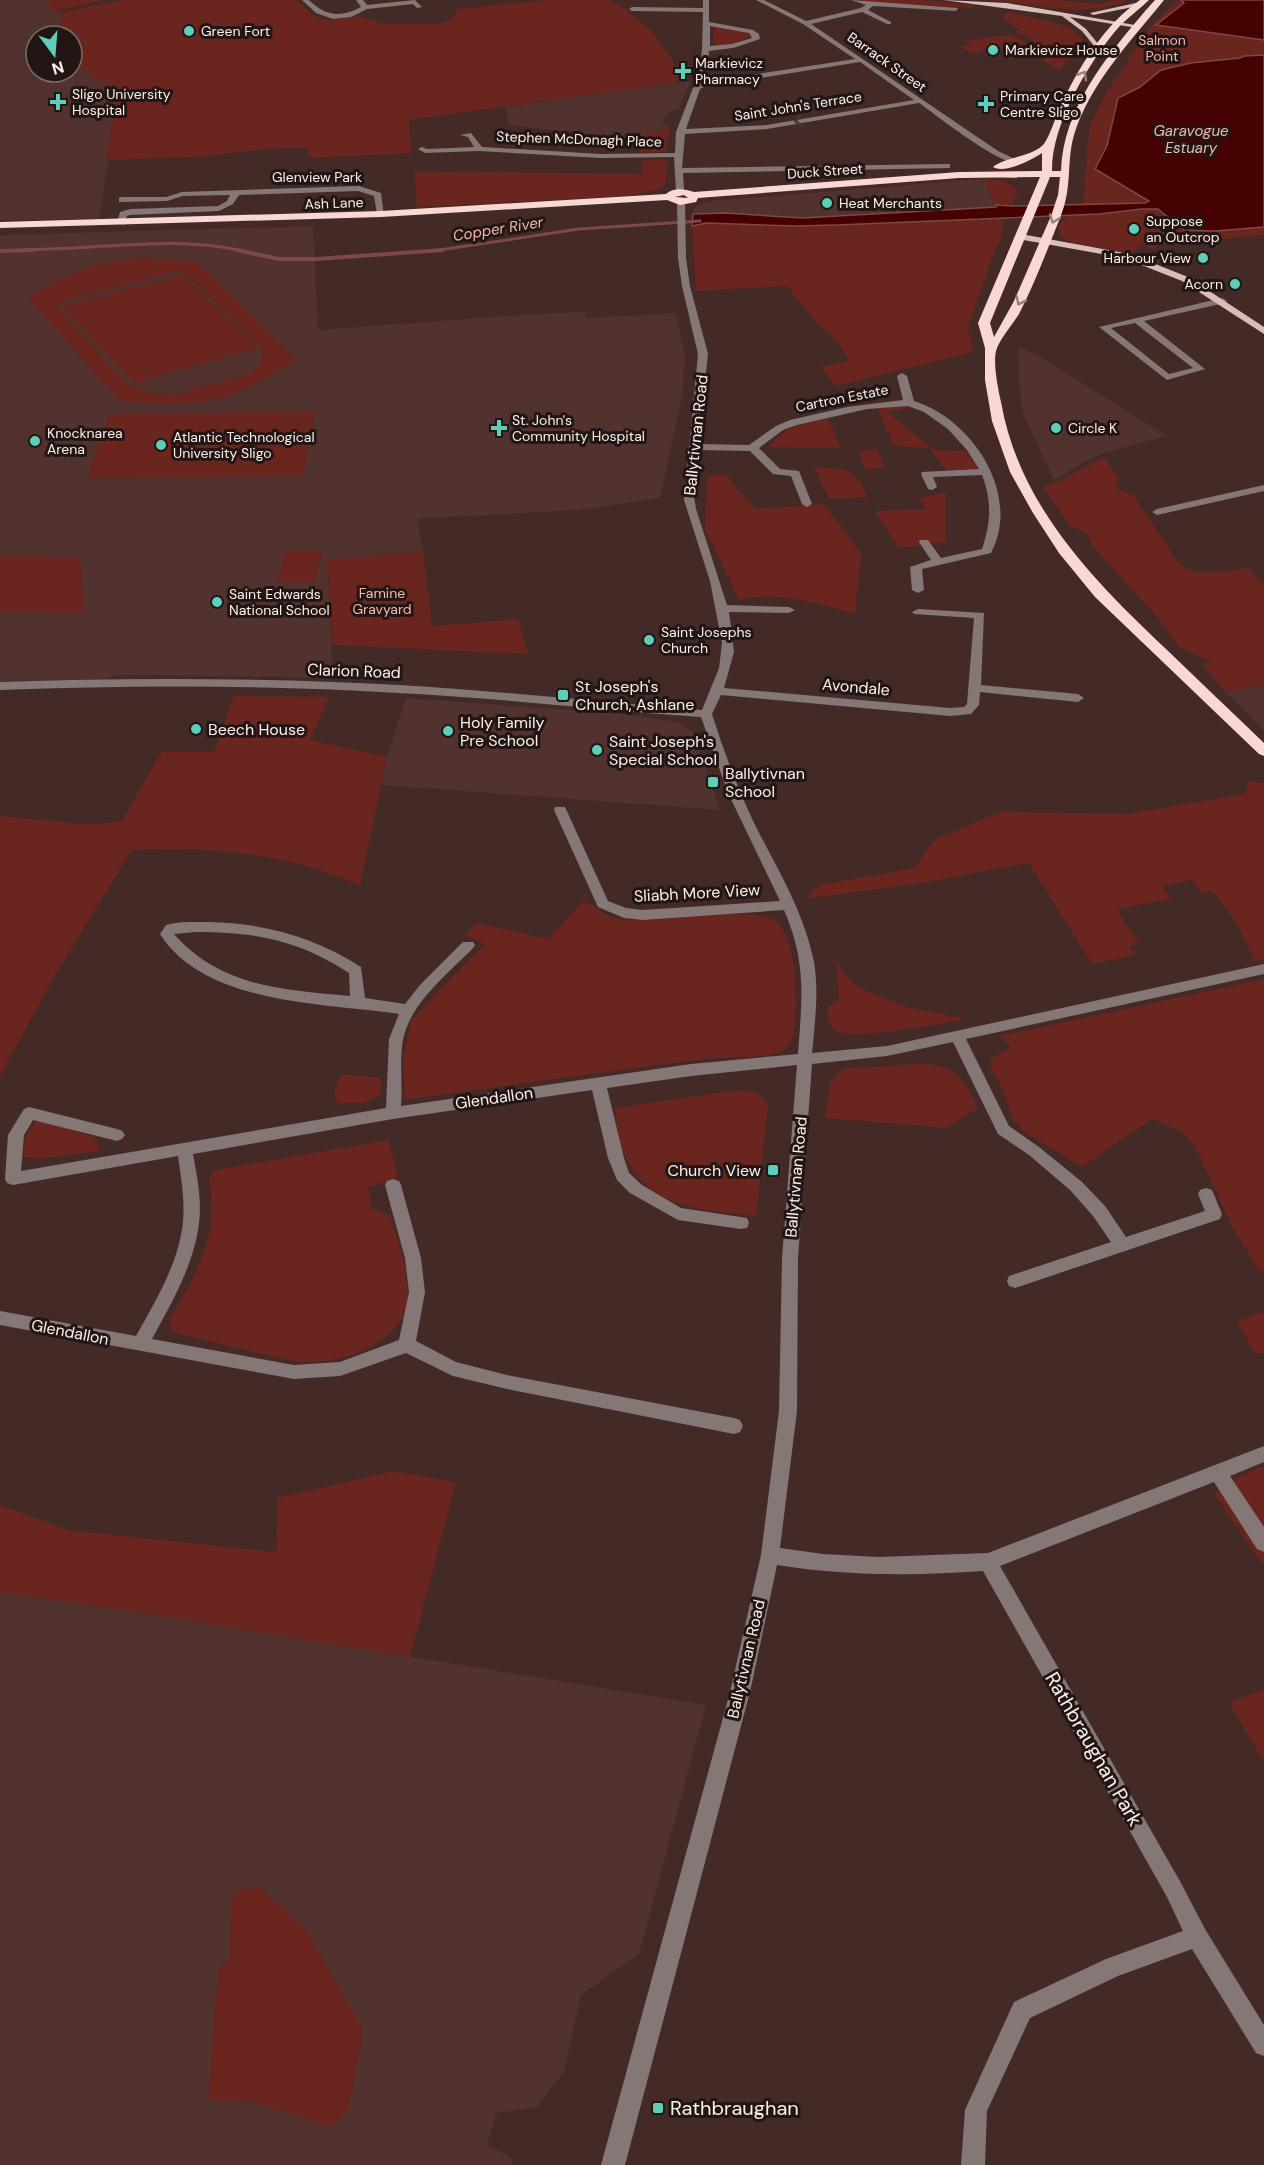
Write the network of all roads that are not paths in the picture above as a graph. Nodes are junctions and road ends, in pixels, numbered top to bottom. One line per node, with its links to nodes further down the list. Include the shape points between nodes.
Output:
1 (305, 0): 11 (street, via 329,17 345,16)
2 (359, 0): 11 (street)
3 (661, 0): 14 (street)
4 (706, 0): 16 (street)
5 (759, 0): 20 (street, Barrack Street)
6 (854, 0): 10 (street)
7 (946, 0): 18 (main road)
8 (1160, 0): 23 (highway)
9 (1141, 2): 18 (main road, via 1102,12); 22 (highway)
10 (871, 4): 15 (street); 17 (street)
11 (365, 7): 12 (street, via 416,2)
12 (419, 7)
13 (632, 9): 14 (street)
14 (660, 9): 16 (street)
15 (956, 9)
16 (706, 10): 19 (street)
17 (863, 10): 20 (street); 21 (street)
18 (1064, 15): 22 (main road); 25 (main road, via 1084,30)
19 (706, 23): 24 (street); 24 (street, via 751,31 756,39)
20 (805, 23): 26 (street, Barrack Street)
21 (889, 23)
22 (1117, 25): 23 (main road); 25 (highway)
23 (1136, 28): 40 (highway, via 1077,115 1069,136)
24 (706, 49): 27 (street)
25 (1099, 50): 31 (highway, one-way to 25, via 1061,114)
26 (861, 60): 27 (street); 28 (street, Barrack Street)
27 (702, 85): 29 (street, Ballytivnan Road, via 697,88)
28 (919, 101): 29 (street, Saint John's Terrace, one-way to 29, via 767,127); 34 (street, Barrack Street)
29 (680, 132): 35 (street, Ballytivnan Road)
30 (464, 135): 33 (street, Stephen McDonagh Place, via 471,135)
31 (1048, 146): 36 (highway); 38 (highway)
32 (422, 149): 33 (street, Stephen McDonagh Place)
33 (479, 149): 35 (street, Stephen McDonagh Place, via 601,156)
34 (995, 153): 36 (street, Barrack Street); 39 (street, via 1000,160)
35 (678, 155): 41 (street, Ballytivnan Road)
36 (1017, 162): 39 (highway)
37 (947, 165): 41 (street)
38 (1047, 169): 39 (highway, Duck Street); 40 (highway, Duck Street); 42 (highway, Duck Street); 49 (highway)
39 (998, 170): 42 (highway); 43 (highway, Duck Street); 44 (highway)
40 (1066, 170): 54 (highway, one-way to 54, via 1062,197)
41 (678, 171): 47 (street, Ballytivnan Road)
42 (980, 171): 43 (highway, Duck Street)
43 (959, 175): 47 (highway, Duck Street, via 694,195 692,200)
44 (1024, 184)
45 (235, 192): 48 (street, Glenview Park, via 182,194 137,202); 50 (street, Glenview Park, via 358,189 378,195); 51 (street, via 228,206 130,212 123,214)
46 (1032, 193): 49 (highway)
47 (681, 197): 50 (highway, Ash Lane); 61 (street, Ballytivnan Road, via 686,286 703,354)
48 (122, 200)
49 (1035, 204): 53 (highway)
50 (381, 214): 51 (highway, Ash Lane)
51 (121, 223): 52 (highway, Ash Lane)
52 (0, 225)
53 (1020, 242): 54 (main road); 58 (highway, via 984,323)
54 (1043, 246): 55 (main road, via 1152,267 1185,279); 58 (highway, one-way to 58, via 1006,330)
55 (1222, 301): 56 (street); 57 (main road)
56 (1137, 320): 56 (street, via 1104,327 1167,377 1200,369)
57 (1264, 331)
58 (991, 348): 79 (highway, via 991,380 1007,449 1039,513 1064,550 1124,618)
59 (902, 376): 60 (street, Cartron Estate)
60 (909, 402): 62 (street, Cartron Estate, via 892,402 782,426); 63 (street, Cartron Estate, via 957,430)
61 (694, 447): 62 (street); 71 (street, Ballytivnan Road, via 689,505)
62 (753, 447): 66 (street, via 777,472 795,473)
63 (986, 472): 64 (street, via 926,474); 69 (street, Cartron Estate, via 995,520 987,551)
64 (932, 487)
65 (1264, 488): 67 (street)
66 (807, 504)
67 (1158, 512)
68 (924, 542): 69 (street)
69 (938, 562): 70 (street, Cartron Estate, via 916,567)
70 (918, 590)
71 (721, 608): 72 (street); 76 (street, Ballytivnan Road, via 728,651)
72 (789, 610)
73 (918, 612): 75 (street, Avondale, via 980,615)
74 (0, 686): 78 (street, Clarion Road, via 258,684 398,689)
75 (975, 688): 76 (street, Avondale, via 973,705 967,711 950,712); 77 (street)
76 (717, 691): 78 (street, Ballytivnan Road)
77 (1078, 698)
78 (706, 714): 81 (street, Ballytivnan Road, via 739,805)
79 (1264, 751)
80 (560, 810): 81 (street, Sliabh More View, via 603,904 624,913)
81 (790, 905): 87 (street, Ballytivnan Road, via 808,961)
82 (468, 945): 85 (street)
83 (1264, 969): 86 (street, Glendallon)
84 (358, 1002): 84 (street, via 357,972 308,944 231,926 171,928 167,934 193,963 216,975 256,989); 85 (street)
85 (407, 1010): 89 (street, via 396,1039)
86 (957, 1036): 87 (street, Glendallon, via 887,1051); 95 (street, via 1003,1130 1076,1185)
87 (806, 1060): 88 (street, Glendallon); 104 (street, Ballytivnan Road, via 790,1258 788,1411)
88 (598, 1083): 89 (street, Glendallon); 94 (street, via 616,1158 623,1176 636,1189 678,1214)
89 (393, 1113): 91 (street, Glendallon)
90 (117, 1135): 91 (street, Glendallon, via 29,1113 16,1135 13,1179)
91 (184, 1149): 99 (street, via 191,1196 189,1232 182,1259)
92 (393, 1185): 98 (street, via 413,1258 417,1292)
93 (1206, 1194): 95 (street, via 1214,1214)
94 (741, 1223)
95 (1122, 1245): 96 (street)
96 (1015, 1281)
97 (0, 1318): 99 (street, Glendallon)
98 (407, 1345): 99 (street, Glendallon, via 340,1369 294,1372); 100 (street, via 453,1369)
99 (140, 1346)
100 (734, 1426)
101 (1264, 1454): 102 (street)
102 (1218, 1473): 103 (street); 105 (street)
103 (1264, 1543)
104 (770, 1555): 105 (street, via 803,1562 928,1566); 108 (street, Ballytivnan Road, via 737,1703)
105 (988, 1562): 106 (street, Rathbraughan Park)
106 (1197, 1937): 107 (street, Rathbraughan Park); 109 (street, via 1114,1967 1022,2010 976,2110)
107 (1264, 2045)
108 (613, 2165)
109 (973, 2165)

